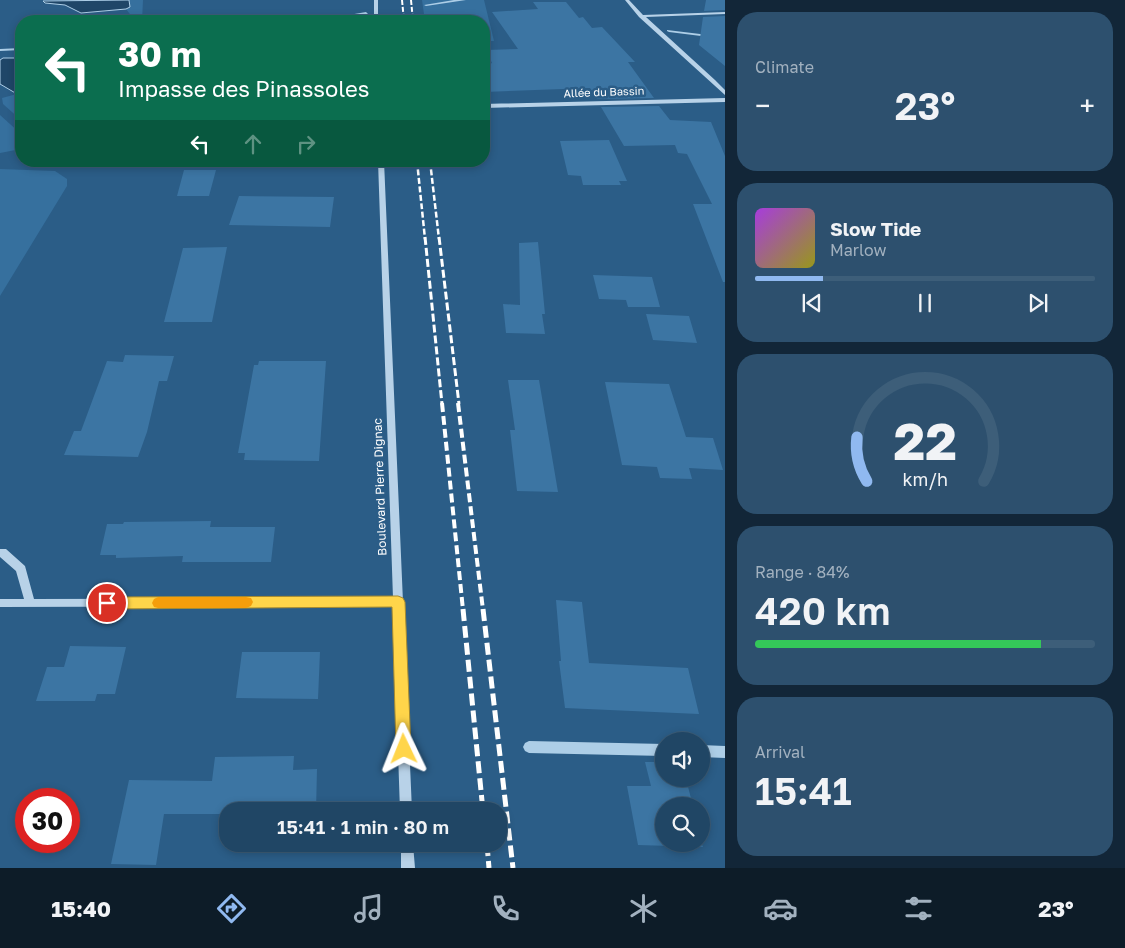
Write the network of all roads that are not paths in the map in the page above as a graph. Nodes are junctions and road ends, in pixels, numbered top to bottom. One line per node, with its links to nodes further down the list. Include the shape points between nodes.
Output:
1 (376, 0): 4 (street)
2 (627, 0): 5 (street)
3 (725, 13): 5 (street)
4 (376, 15)
5 (641, 16): 6 (street)
6 (725, 93)
7 (725, 100): 8 (street, Allée du Bassin)
8 (490, 106)
9 (382, 167): 11 (street, Boulevard Pierre Dignac)
10 (0, 553): 13 (street, via 21,569)
11 (398, 602): 13 (street); 14 (street, Boulevard Pierre Dignac)
12 (0, 603): 13 (street)
13 (30, 604)
14 (406, 802)
15 (407, 852): 16 (street)
16 (408, 868)

